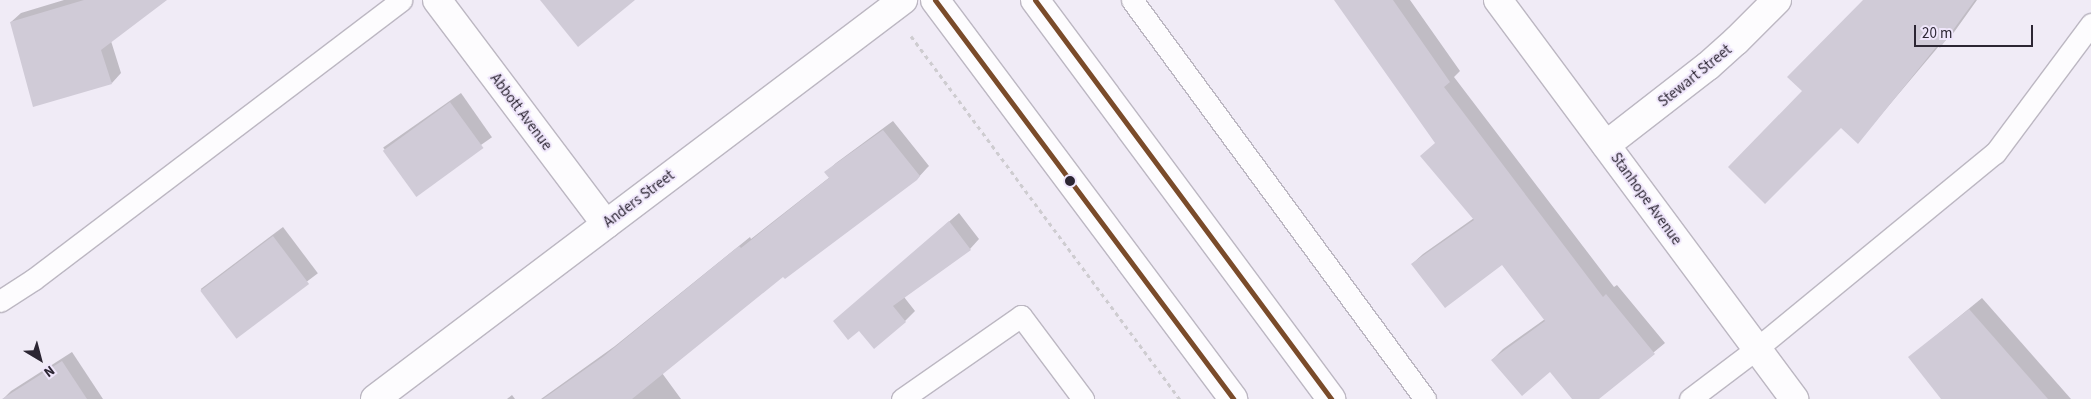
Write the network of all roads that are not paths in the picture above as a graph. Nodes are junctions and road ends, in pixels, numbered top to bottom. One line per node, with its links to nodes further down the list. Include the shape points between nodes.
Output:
1 (401, 0): 12 (lane, via 42,273)
2 (437, 0): 11 (street, Abbott Avenue)
3 (903, 0): 11 (street, Anders Street)
4 (935, 0): 17 (street)
5 (1035, 0): 18 (street)
6 (1132, 0): 19 (lane)
7 (1498, 0): 10 (street, Stanhope Avenue)
8 (1777, 0): 10 (street, Stewart Street, via 1701,72)
9 (2091, 24): 13 (lane, via 1995,153)
10 (1606, 145): 13 (street, Stanhope Avenue)
11 (606, 224): 14 (street, Anders Street)
12 (0, 301)
13 (1756, 349): 20 (lane); 21 (street, Stanhope Avenue)
14 (375, 399)
15 (902, 399): 16 (lane, via 1021,316)
16 (1083, 399)
17 (1233, 399)
18 (1331, 399)
19 (1425, 399)
20 (1690, 399)
21 (1794, 399)

